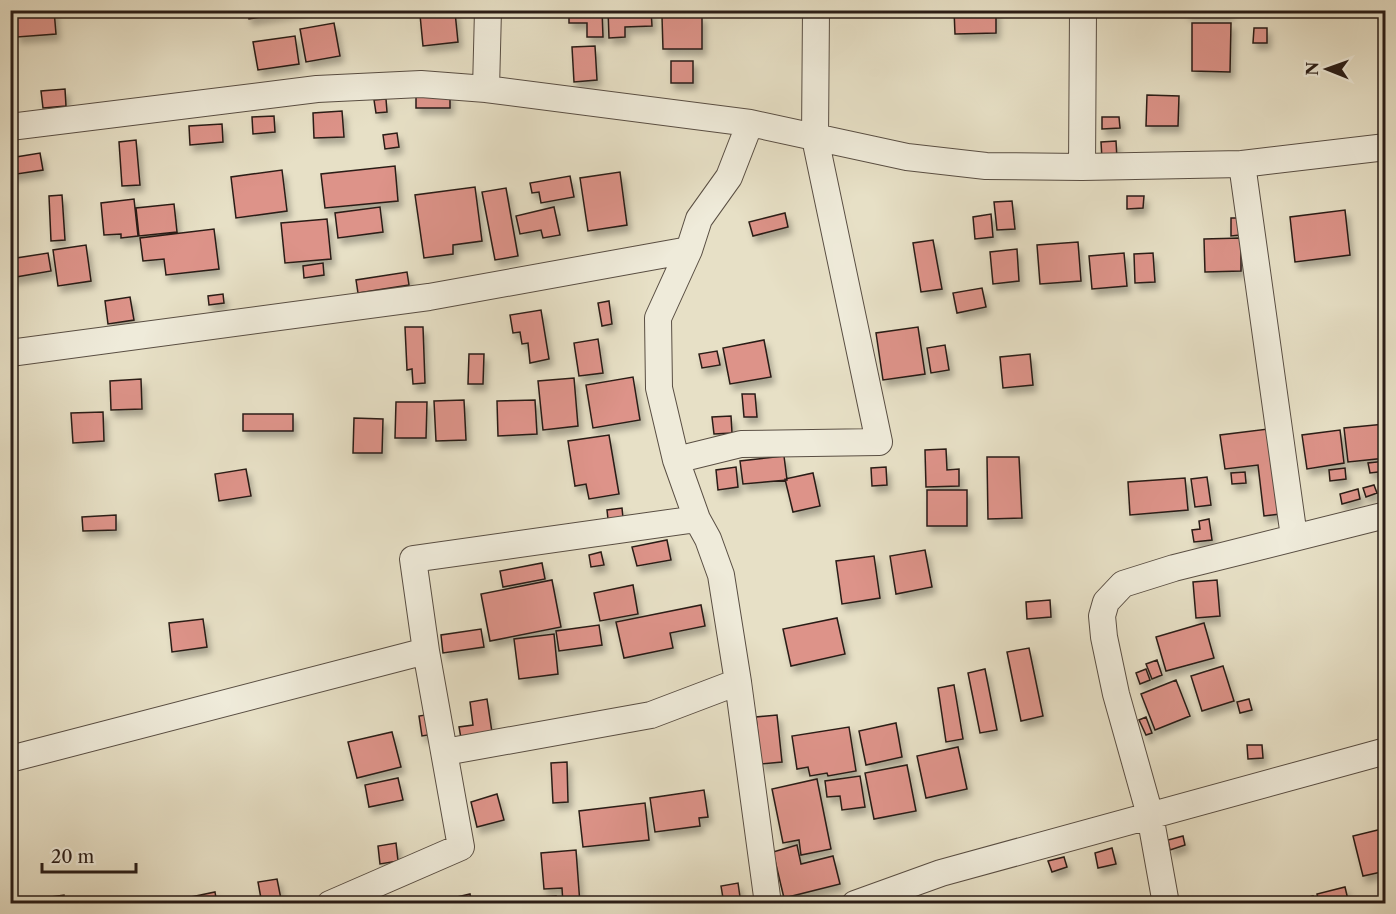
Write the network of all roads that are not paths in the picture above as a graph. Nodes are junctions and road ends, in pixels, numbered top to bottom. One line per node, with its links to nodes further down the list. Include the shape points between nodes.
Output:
1 (488, 10): 4 (street)
2 (816, 10): 7 (street)
3 (1083, 10): 10 (street)
4 (486, 89): 5 (street); 6 (street, via 421,84 317,89)
5 (750, 123): 7 (street); 11 (street, via 729,177 699,219)
6 (10, 127)
7 (816, 138): 10 (street, via 907,157 986,166); 13 (street, via 879,442 741,444)
8 (1386, 147): 9 (street)
9 (1242, 164): 10 (street); 16 (street)
10 (1082, 167)
11 (689, 250): 12 (street, via 429,297); 13 (street, via 658,318 658,388)
12 (10, 353)
13 (676, 460): 15 (street)
14 (1386, 515): 16 (street)
15 (697, 519): 17 (street, via 413,559); 18 (street, via 721,575)
16 (1294, 537): 22 (street, via 1123,584 1106,602 1102,616 1104,637)
17 (426, 651): 20 (street); 21 (street)
18 (738, 682): 20 (street, via 651,715); 24 (street)
19 (1386, 751): 22 (street)
20 (445, 752): 23 (street, via 461,847)
21 (10, 759)
22 (1150, 815): 25 (street, via 941,873); 26 (street)
23 (330, 903)
24 (768, 903)
25 (855, 903)
26 (1166, 903)

